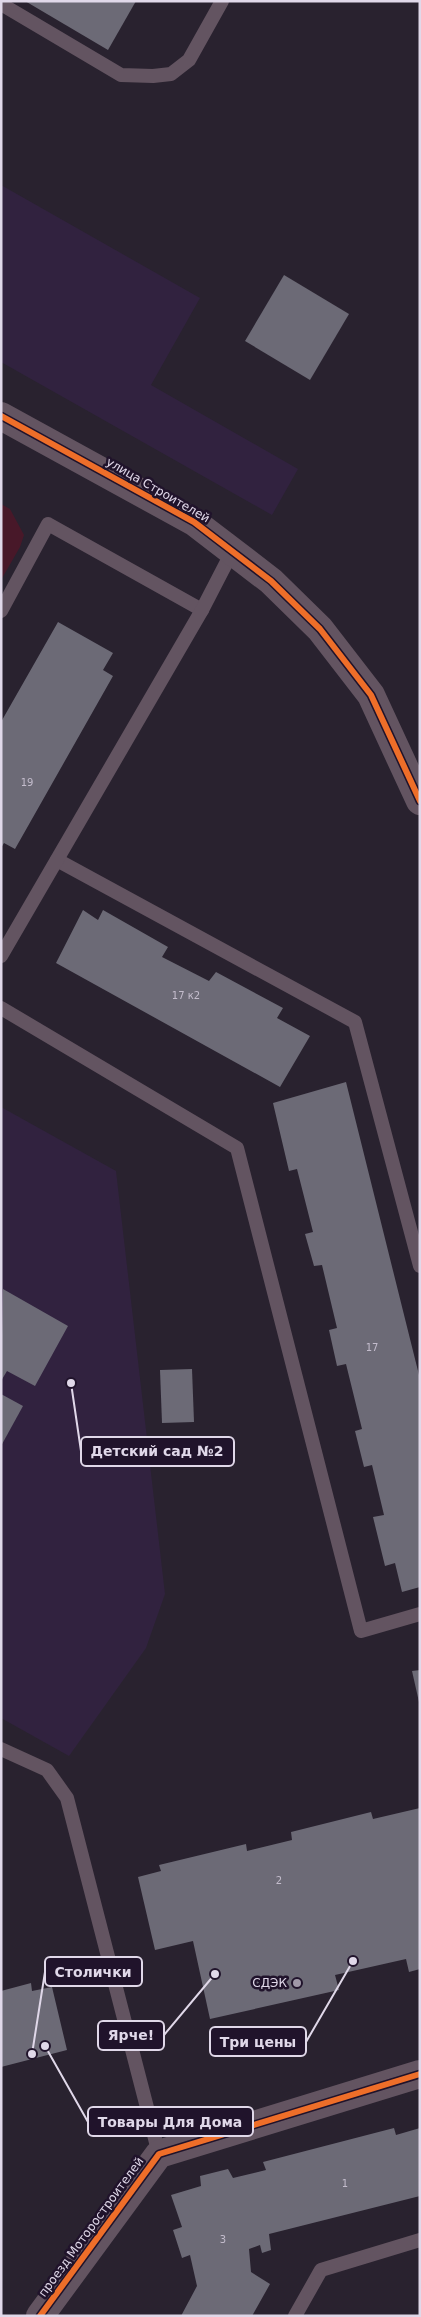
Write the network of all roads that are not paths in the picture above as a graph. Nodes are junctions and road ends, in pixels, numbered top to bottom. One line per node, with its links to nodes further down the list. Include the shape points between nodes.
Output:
1 (222, 1): 2 (lane, via 189,60 171,74 153,76 121,75)
2 (1, 4)
3 (1, 416): 4 (street, улица Строителей, via 194,522)
4 (233, 550): 5 (lane); 7 (street, улица Строителей, via 271,581 320,629 371,695)
5 (202, 610): 6 (lane, via 48,524); 8 (lane)
6 (1, 611)
7 (420, 801)
8 (57, 860): 9 (lane); 11 (lane, via 355,1022)
9 (3, 948)
10 (1, 1008): 12 (lane, via 237,1148 361,1630)
11 (420, 1266)
12 (420, 1614)
13 (1, 1749): 15 (lane, via 47,1770 67,1798)
14 (420, 2074): 15 (street, проезд Моторостроителей)
15 (159, 2154): 17 (street, проезд Моторостроителей)
16 (420, 2240): 18 (lane, via 321,2270)
17 (40, 2316)
18 (295, 2316)

